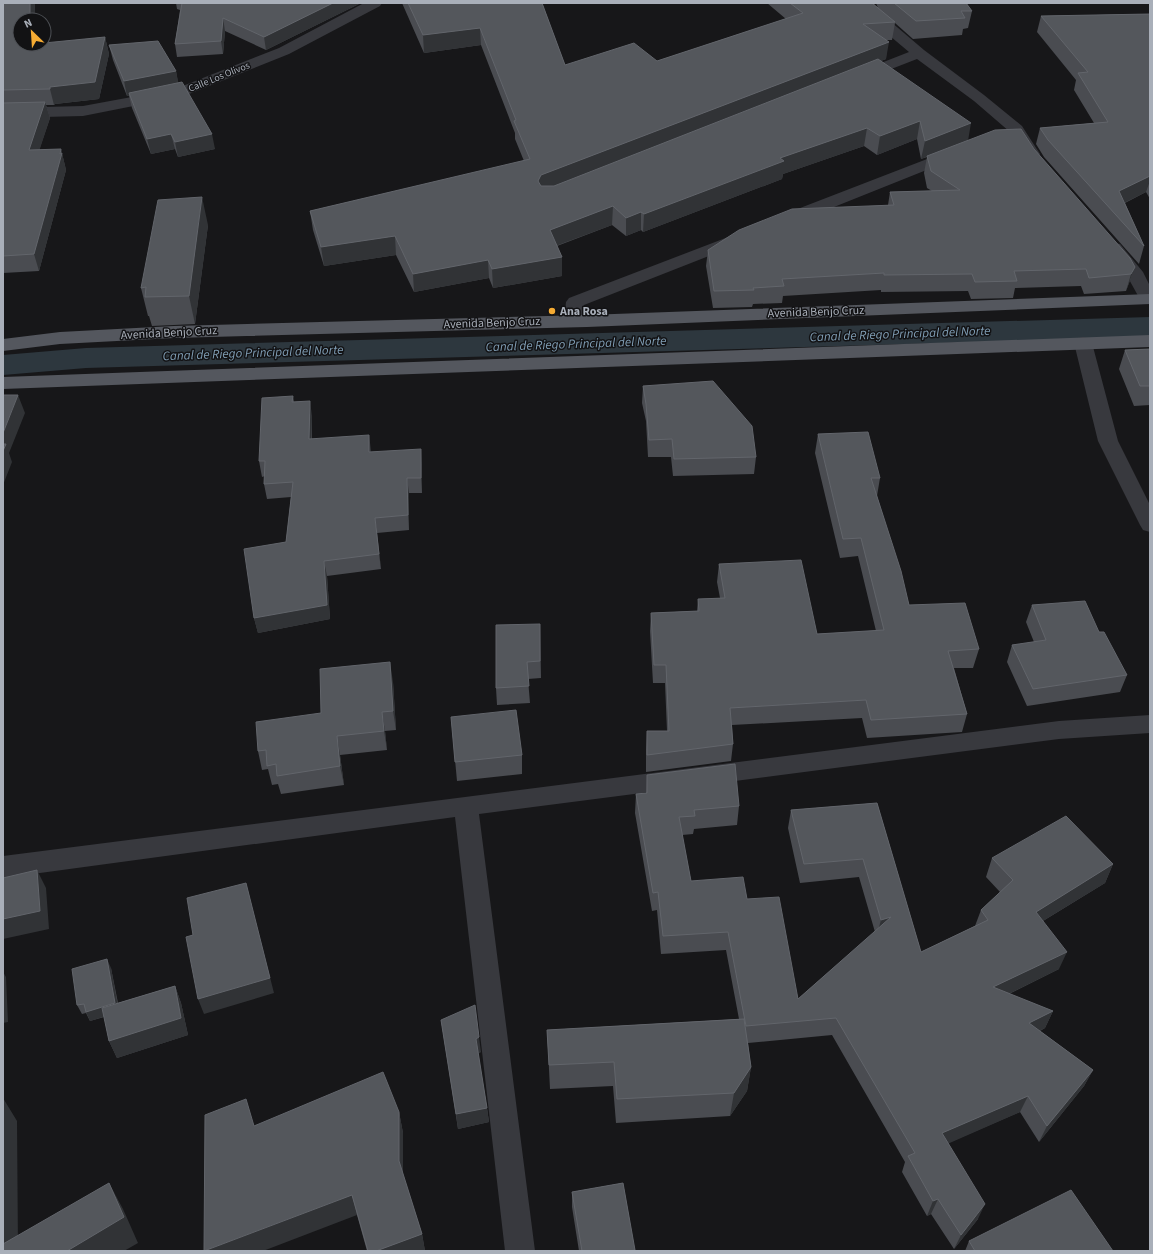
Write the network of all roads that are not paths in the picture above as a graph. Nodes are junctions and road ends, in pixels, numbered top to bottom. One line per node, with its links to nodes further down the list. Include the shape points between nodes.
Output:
1 (375, 3): 5 (street, Calle Los Olivos, via 284,51 179,93 83,111)
2 (867, 3): 3 (street, via 870,12)
3 (919, 53): 4 (street); 7 (street, via 978,98)
4 (847, 81)
5 (3, 113)
6 (965, 150): 8 (street)
7 (1042, 167)
8 (774, 224)
9 (752, 233): 12 (street, via 575,302)
10 (1104, 237): 11 (street, via 1134,272)
11 (1149, 299): 12 (main road, Avenida Benjo Cruz)
12 (573, 321): 15 (main road, Avenida Benjo Cruz, via 174,332 60,338)
13 (1150, 341): 14 (main road)
14 (1084, 343): 16 (main road); 17 (street, via 1108,441)
15 (3, 345)
16 (3, 384)
17 (1150, 525)
18 (1150, 724): 19 (street, via 1059,730)
19 (466, 806): 20 (street); 21 (street)
20 (3, 867)
21 (520, 1251)

